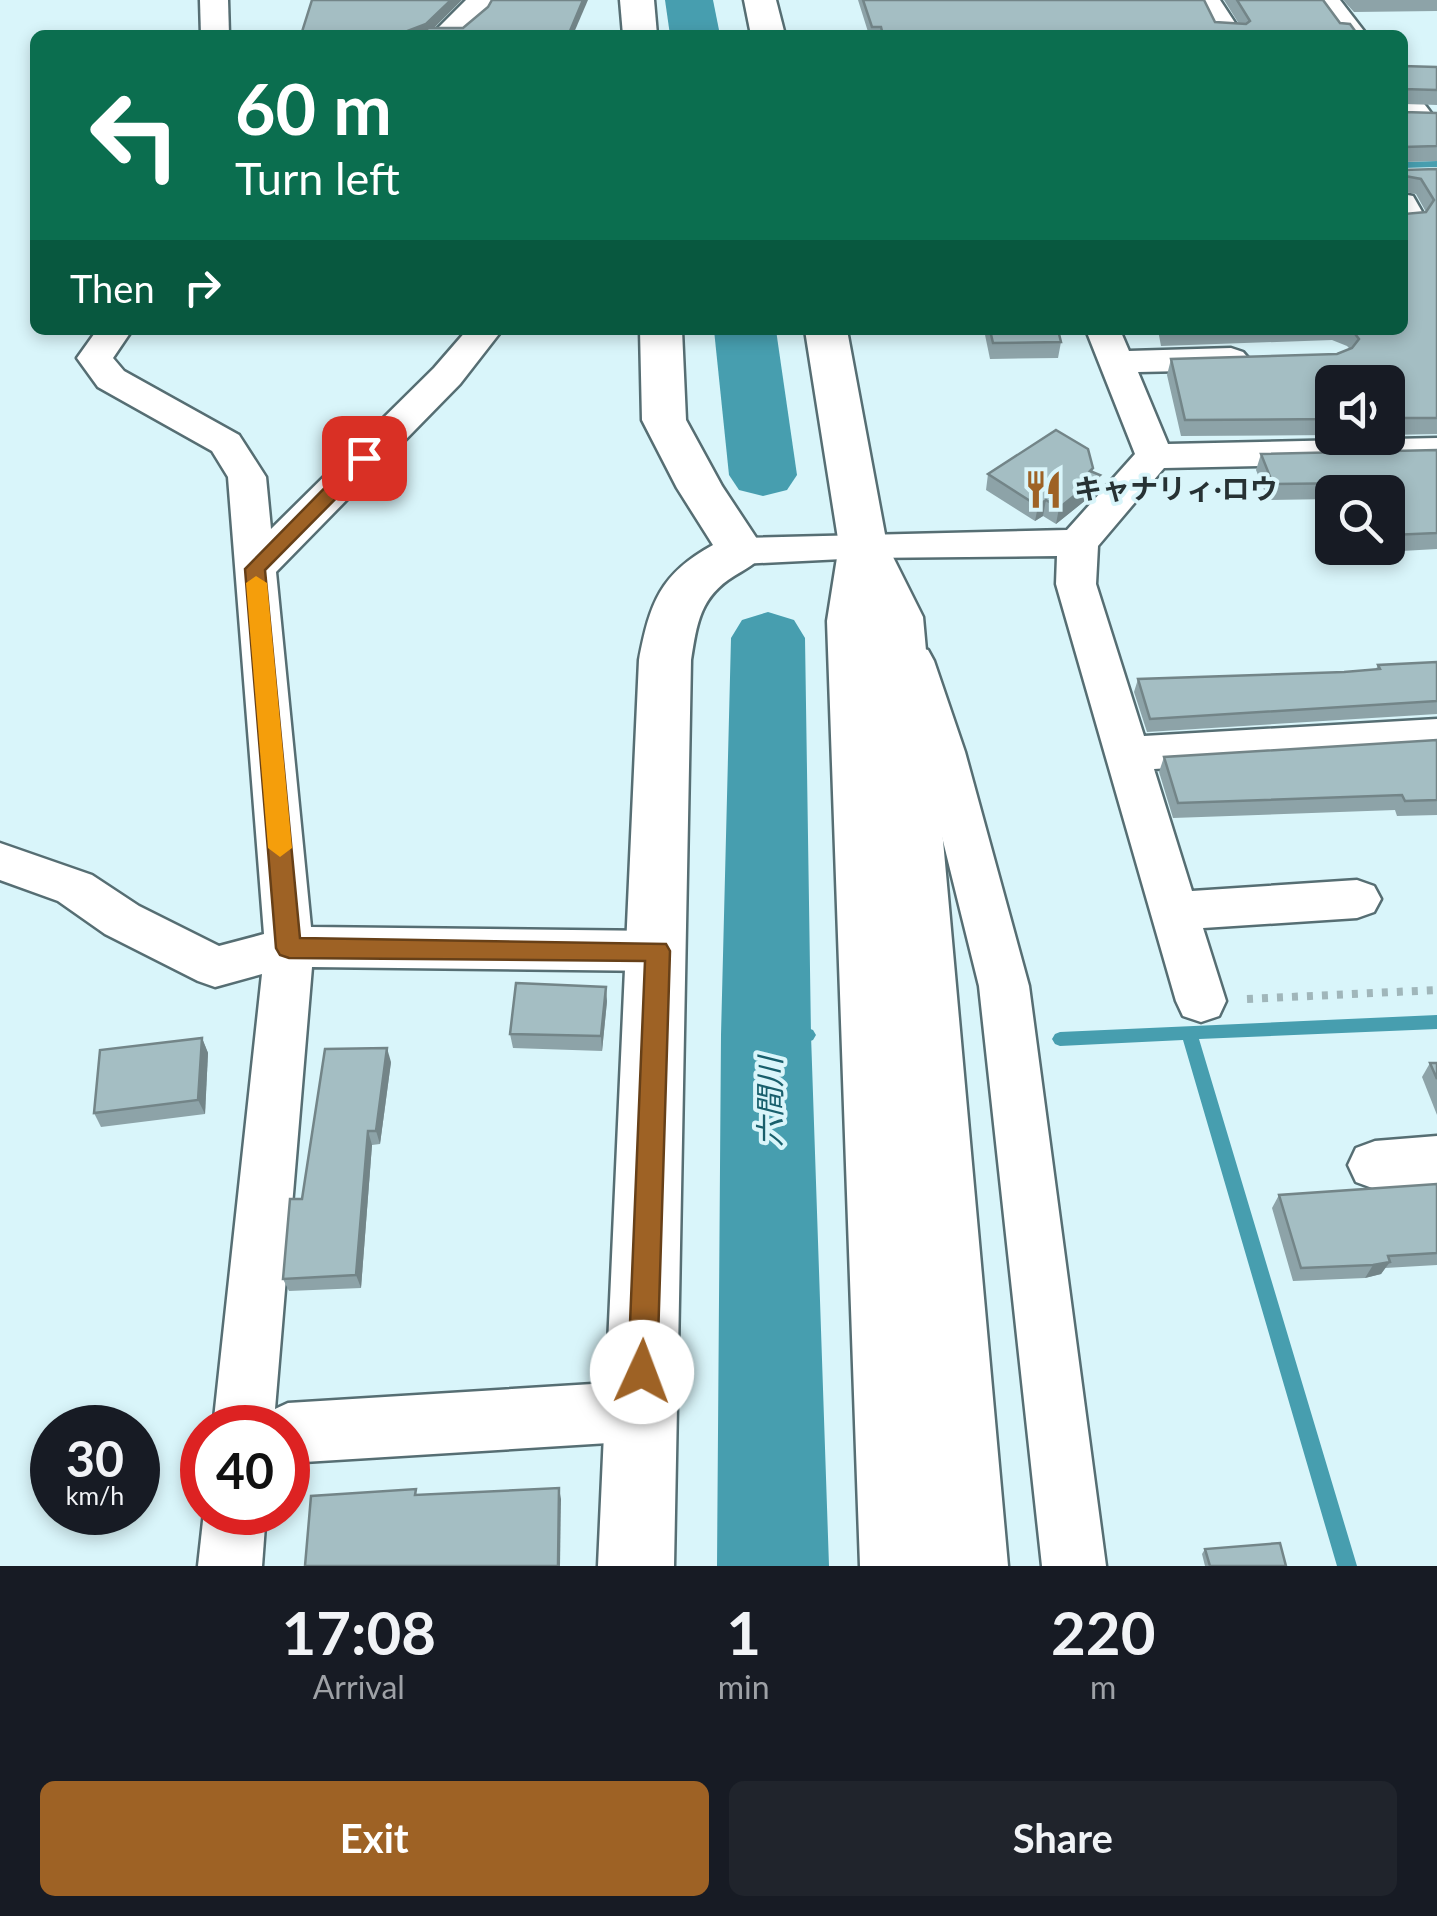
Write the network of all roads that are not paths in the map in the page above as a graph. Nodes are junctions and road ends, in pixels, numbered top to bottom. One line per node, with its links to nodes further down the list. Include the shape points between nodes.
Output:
1 (214, 0): 7 (street)
2 (480, 0): 8 (street)
3 (636, 0): 9 (street)
4 (760, 0): 10 (street)
5 (1207, 0): 11 (street)
6 (1326, 0): 12 (street)
7 (216, 30)
8 (451, 30)
9 (639, 30)
10 (767, 30)
11 (1226, 30)
12 (1350, 30)
13 (111, 335): 24 (street, via 95,358 111,379 226,444 247,477)
14 (480, 335): 24 (street)
15 (661, 335): 23 (street, via 664,420)
16 (827, 335): 22 (street)
17 (1109, 346): 18 (street); 20 (street)
18 (1273, 357)
19 (1437, 450): 20 (street)
20 (1154, 456): 21 (street)
21 (1078, 544): 22 (street); 27 (street, via 1076,584)
22 (863, 545): 23 (street); 25 (street); 42 (street, via 852,621)
23 (740, 551): 32 (street, via 681,591 673,614 665,660)
24 (255, 569): 31 (street)
25 (898, 616): 43 (street); 44 (street, via 943,752 1004,986)
26 (1437, 735): 27 (street)
27 (1126, 754): 30 (street)
28 (0, 861): 31 (street, via 75,888 122,920 215,966)
29 (1357, 899): 30 (street)
30 (1176, 911): 33 (street)
31 (289, 948): 32 (street); 36 (street)
32 (658, 951): 37 (street)
33 (1201, 1001)
34 (1437, 1160): 35 (street)
35 (1375, 1165)
36 (245, 1405)
37 (641, 1411): 38 (street); 41 (street)
38 (310, 1432)
39 (233, 1535): 40 (street)
40 (230, 1566)
41 (636, 1566)
42 (898, 1566)
43 (970, 1566)
44 (1074, 1566)

